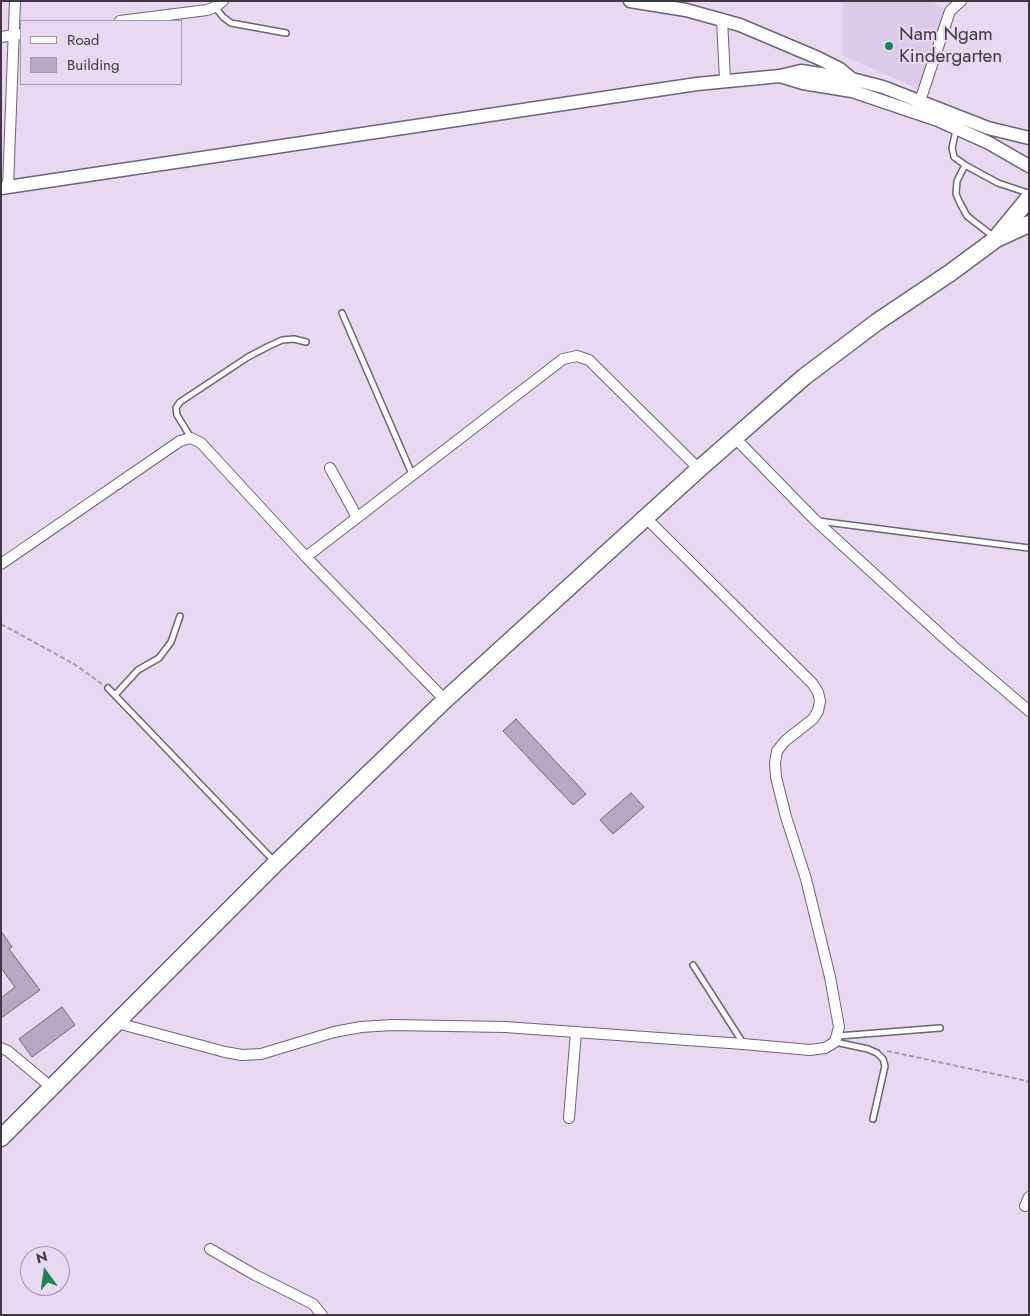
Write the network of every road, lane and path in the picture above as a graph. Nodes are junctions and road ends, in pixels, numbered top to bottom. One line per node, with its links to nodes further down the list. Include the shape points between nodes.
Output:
1 (15, 1): 8 (street)
2 (630, 1): 6 (street, via 686,10)
3 (962, 1): 13 (street, via 950,10)
4 (219, 4): 5 (street, via 207,10); 7 (lane, via 223,17 231,23)
5 (128, 20)
6 (722, 20): 11 (street, via 818,58); 12 (street)
7 (286, 33)
8 (17, 34): 9 (street); 18 (street)
9 (1, 37)
10 (780, 76): 11 (street, via 801,71); 12 (street); 14 (street, via 852,91)
11 (852, 79): 13 (street)
12 (725, 80): 18 (street)
13 (920, 101): 15 (street, via 988,128)
14 (956, 128): 16 (lane, via 952,148 954,157); 17 (street)
15 (1029, 138)
16 (965, 165): 19 (lane, via 998,183); 22 (lane, via 956,194 967,216)
17 (1029, 166)
18 (4, 187)
19 (1029, 194)
20 (1029, 198): 22 (highway)
21 (1029, 224): 22 (highway)
22 (996, 238): 26 (highway, via 804,377)
23 (342, 313): 29 (lane)
24 (306, 342): 25 (lane, via 282,340 267,346 180,402 176,408 177,415)
25 (191, 438): 34 (street, via 202,443); 35 (street, via 180,441)
26 (735, 438): 28 (highway); 32 (street)
27 (330, 468): 30 (street)
28 (699, 469): 29 (street, via 589,360 577,356 563,359); 31 (highway)
29 (412, 474): 30 (street)
30 (357, 517): 34 (street)
31 (645, 518): 40 (highway); 47 (street, via 818,692 818,711 785,741 777,751 775,763 786,817 806,879 830,977 839,1027)
32 (815, 520): 33 (lane); 41 (street, via 953,646)
33 (1029, 548)
34 (306, 557): 40 (street)
35 (1, 564)
36 (180, 616): 39 (lane, via 171,642 159,658 138,670)
37 (1, 624): 38 (path, via 74,664)
38 (108, 688): 39 (lane)
39 (115, 695): 42 (lane)
40 (445, 700): 42 (highway)
41 (1029, 710)
42 (276, 863): 44 (highway)
43 (694, 965): 48 (lane)
44 (117, 1022): 46 (street, via 242,1055 261,1054 361,1027 506,1027); 52 (highway)
45 (940, 1028): 47 (lane)
46 (576, 1032): 48 (street); 53 (street)
47 (837, 1039): 48 (street, via 824,1048 810,1050); 50 (lane)
48 (744, 1044)
49 (1, 1048): 52 (street)
50 (868, 1049): 51 (path, via 891,1051); 54 (lane, via 883,1059 885,1066)
51 (1029, 1082)
52 (51, 1087): 55 (highway)
53 (569, 1118)
54 (873, 1119)
55 (1, 1138)
56 (210, 1249): 57 (street, via 313,1304)
57 (322, 1315)

